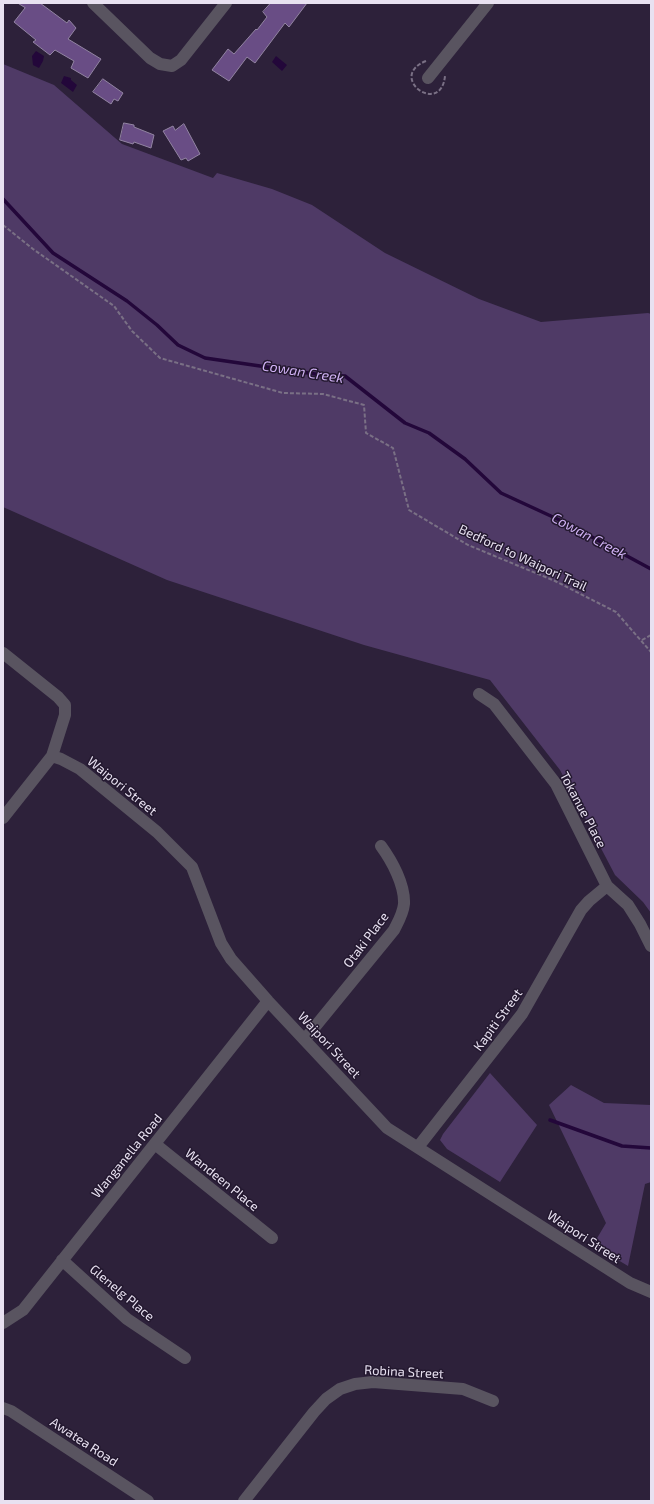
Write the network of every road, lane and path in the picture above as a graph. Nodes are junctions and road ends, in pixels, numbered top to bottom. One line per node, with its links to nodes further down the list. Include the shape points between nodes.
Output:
1 (93, 3): 2 (street, via 150,58 160,64 172,66 181,60)
2 (226, 3)
3 (488, 3): 4 (street)
4 (428, 78)
5 (3, 225): 7 (path, Bedford to Waipori Trail, via 114,306 132,331 160,358 284,393 323,394 364,405 366,433 393,448 409,510 468,545 555,581 616,612)
6 (651, 636): 7 (path)
7 (642, 640): 8 (path, Bedford to Waipori Trail)
8 (651, 652)
9 (3, 653): 11 (street, via 65,705 65,715)
10 (479, 694): 14 (street, Tokanue Place, via 494,704 556,784)
11 (52, 756): 12 (street); 16 (street, Waipori Street, via 80,769 157,832 192,867 221,943 231,959)
12 (3, 818)
13 (381, 846): 17 (street, Otaki Place, via 392,860 403,893 401,918)
14 (607, 886): 15 (street, Tokanue Place, via 628,905); 19 (street, Kapiti Street, via 581,910 522,1014)
15 (651, 946)
16 (268, 1001): 17 (street, Waipori Street); 18 (street, Wanganella Road)
17 (305, 1039): 19 (street, Waipori Street, via 388,1128)
18 (155, 1144): 20 (street, Wandeen Place); 21 (street, Wanganella Road)
19 (418, 1147): 22 (street, Waipori Street, via 630,1283)
20 (272, 1238)
21 (62, 1260): 23 (street, Wanganella Road, via 23,1310); 24 (street, Glenelg Place, via 127,1319)
22 (651, 1292)
23 (3, 1323)
24 (185, 1358)
25 (493, 1401): 28 (street, Robina Street, via 463,1389 400,1384 373,1382 340,1389 314,1412)
26 (3, 1408): 27 (street, Awatea Road)
27 (148, 1501)
28 (244, 1501)

